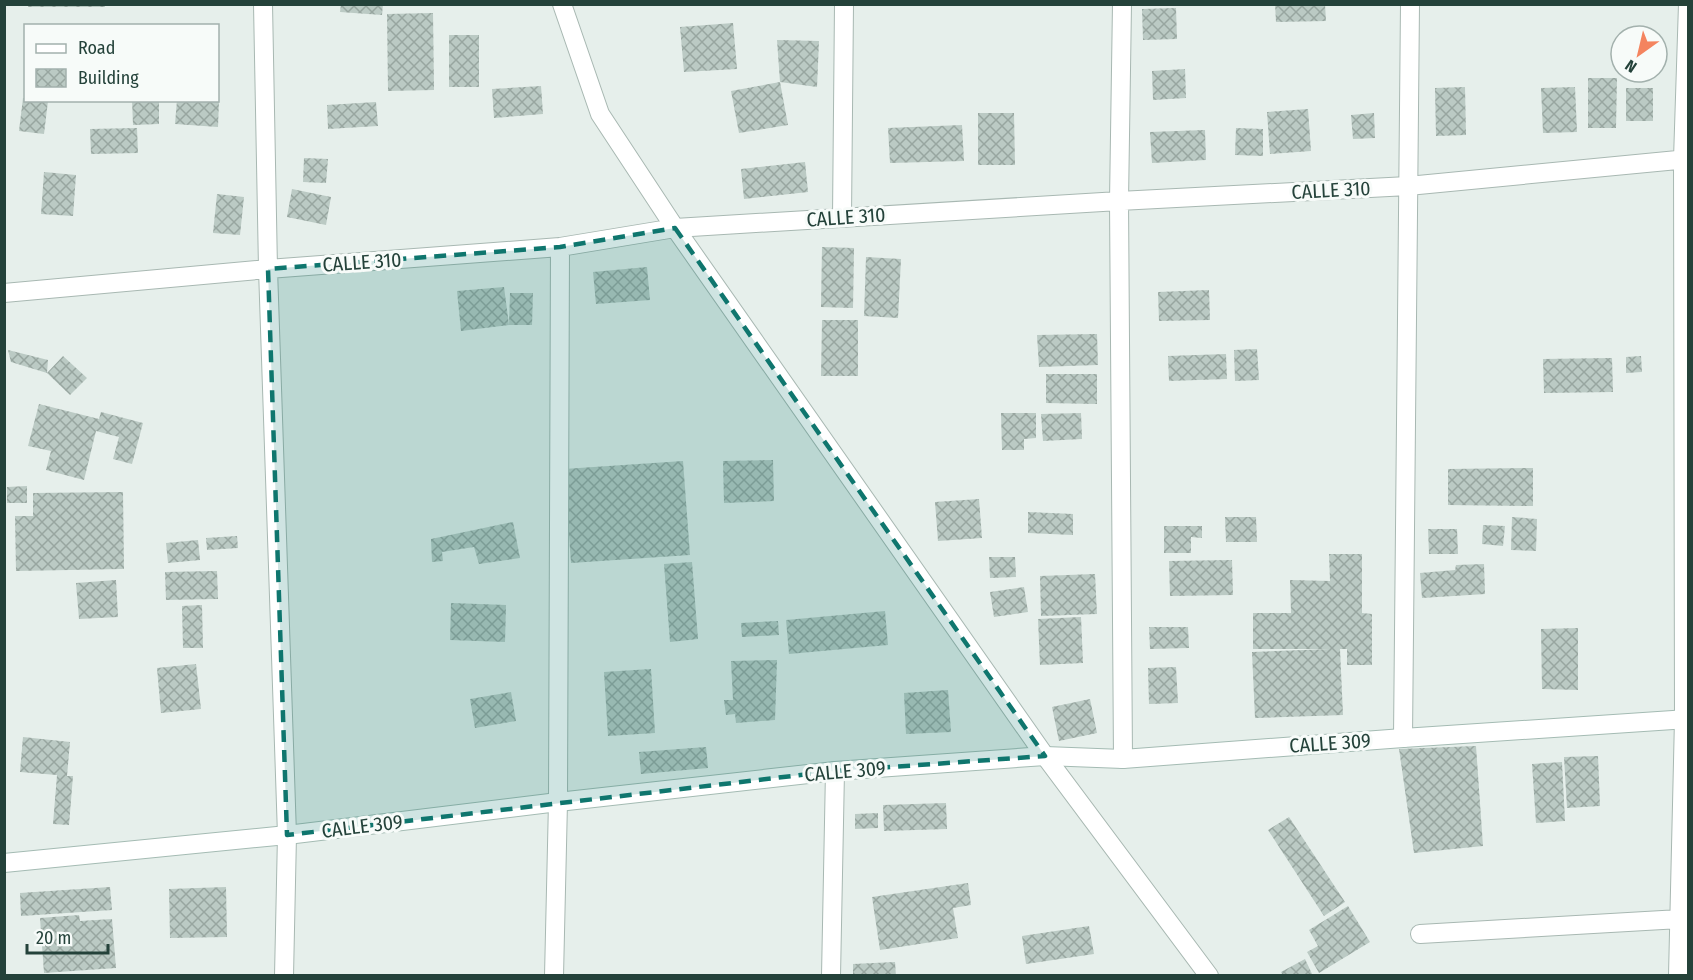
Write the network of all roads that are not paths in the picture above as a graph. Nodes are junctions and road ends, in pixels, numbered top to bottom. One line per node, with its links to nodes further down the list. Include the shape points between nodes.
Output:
1 (263, 4): 13 (street)
2 (562, 4): 11 (street, via 600,114)
3 (844, 4): 10 (street)
4 (1122, 4): 9 (street)
5 (1410, 4): 8 (street)
6 (1688, 4): 7 (street)
7 (1686, 159): 8 (street, CALLE 310); 15 (street)
8 (1408, 186): 9 (street, CALLE 310); 16 (street)
9 (1119, 201): 10 (street, CALLE 310); 18 (street)
10 (842, 217): 11 (street, CALLE 310)
11 (675, 228): 12 (street, CALLE 310); 17 (street)
12 (560, 247): 13 (street, CALLE 310); 20 (street)
13 (268, 269): 14 (street, CALLE 310); 21 (street)
14 (4, 293)
15 (1686, 719): 16 (street, CALLE 309); 23 (street)
16 (1403, 738): 18 (street, CALLE 309)
17 (1045, 756): 18 (street, CALLE 309); 19 (street, CALLE 309); 28 (street)
18 (1123, 759)
19 (835, 771): 20 (street, CALLE 309); 27 (street)
20 (558, 802): 21 (street, CALLE 309); 26 (street)
21 (287, 835): 22 (street, CALLE 309); 25 (street)
22 (4, 863)
23 (1680, 919): 24 (street); 29 (street)
24 (1420, 934)
25 (284, 975)
26 (554, 975)
27 (831, 975)
28 (1209, 975)
29 (1678, 975)

